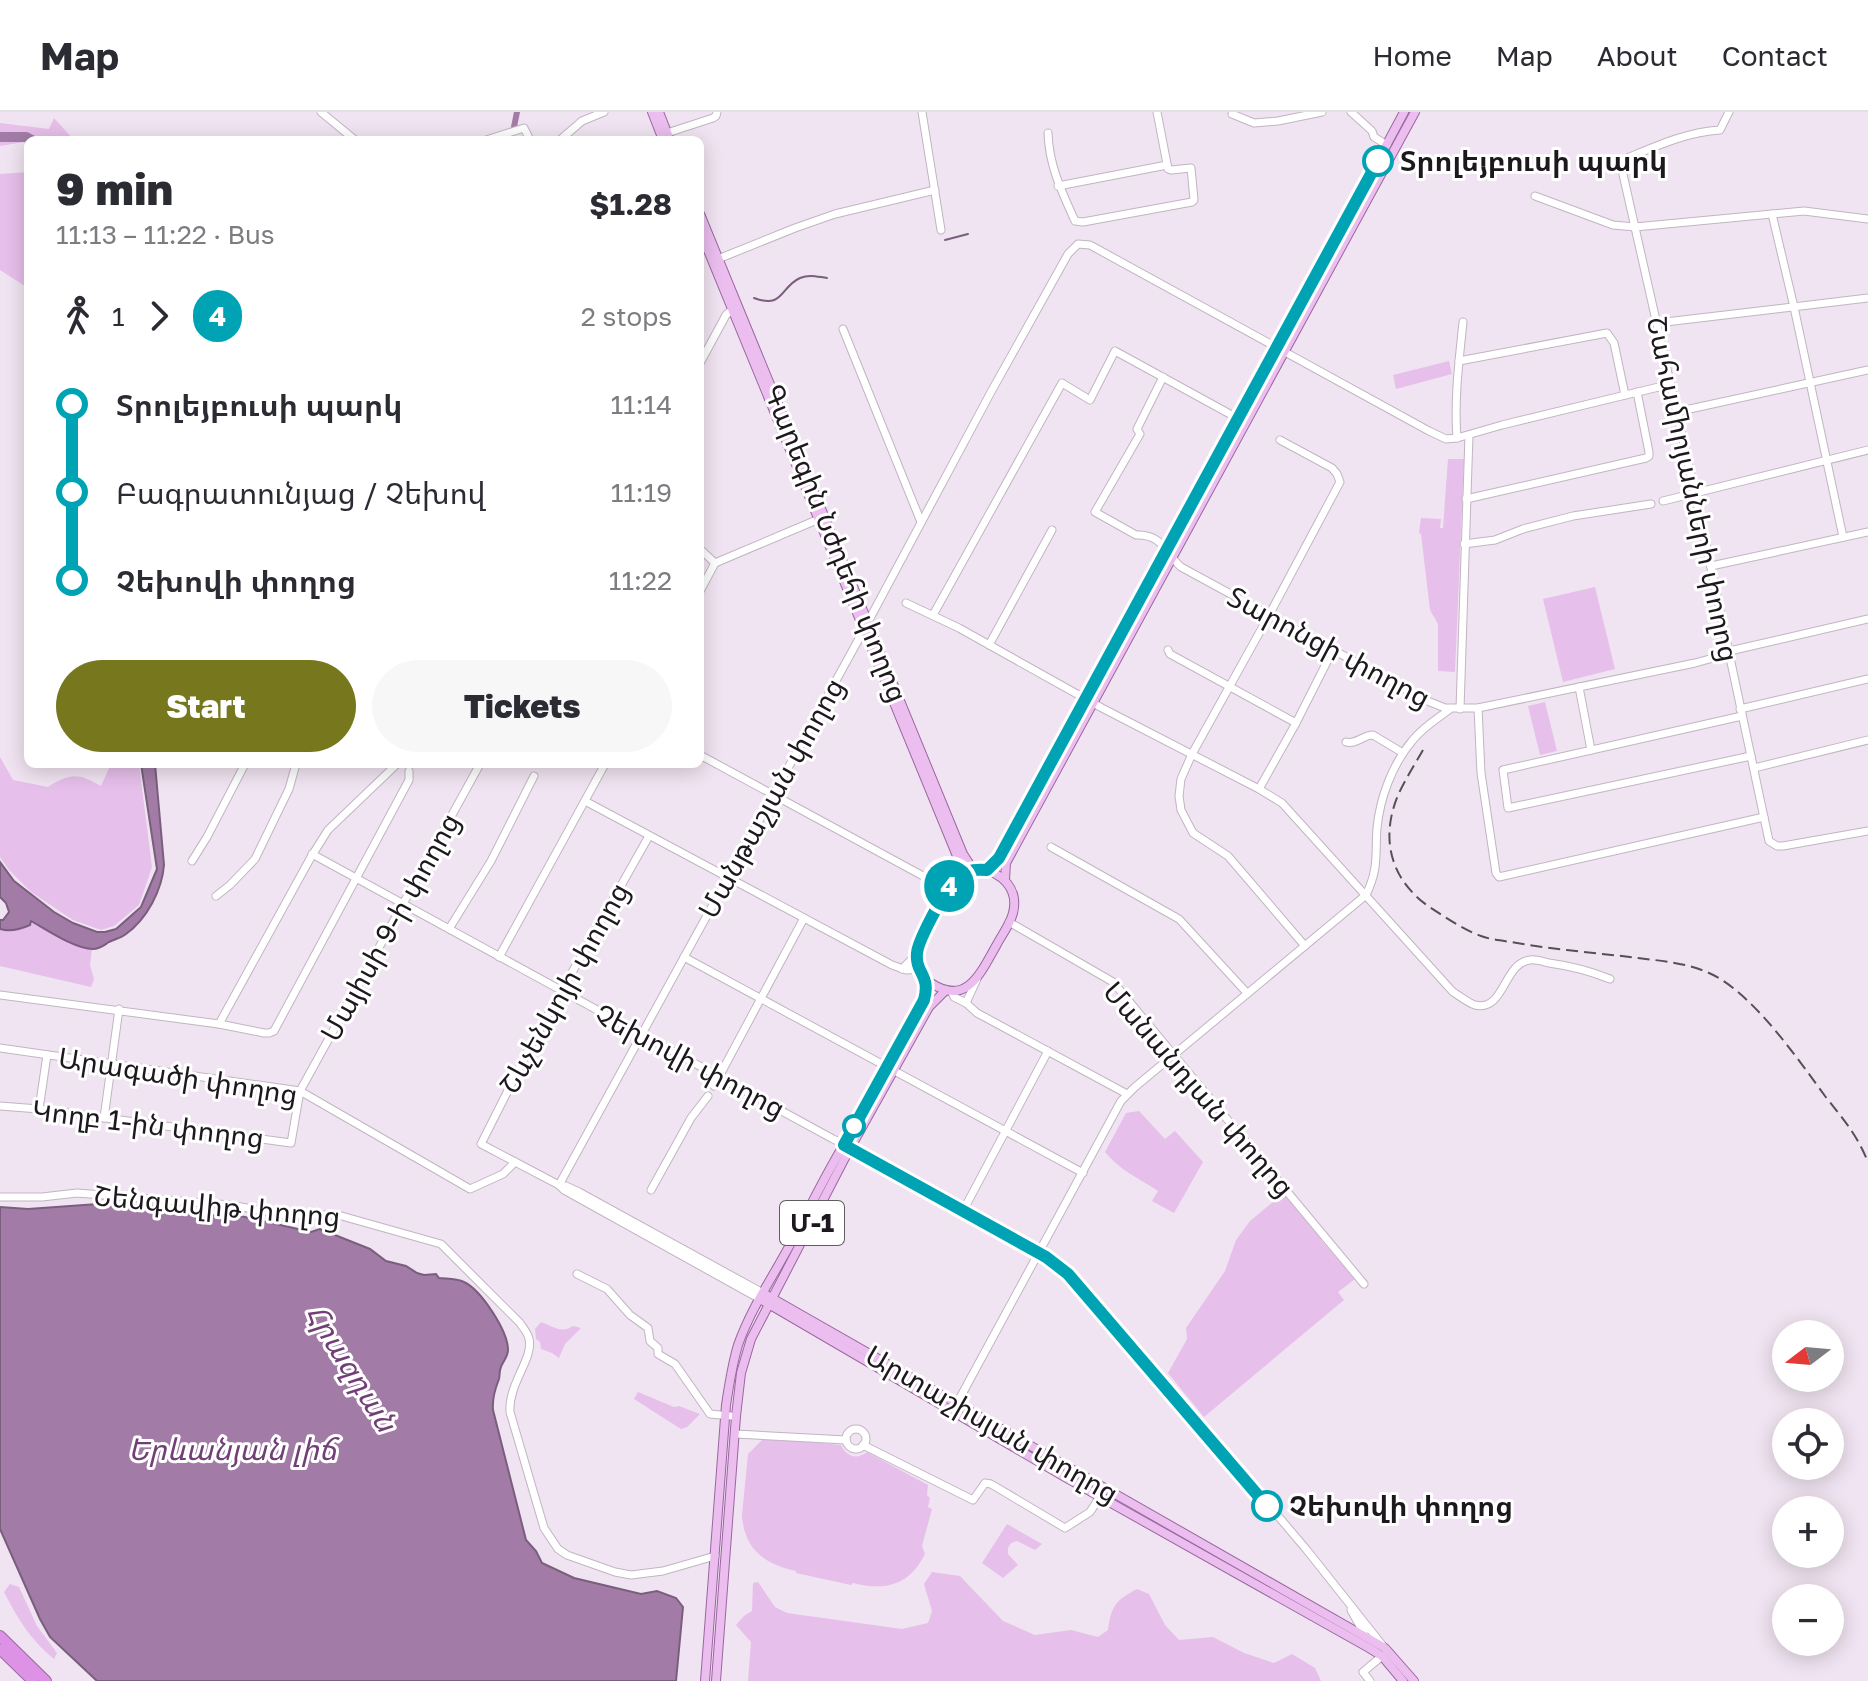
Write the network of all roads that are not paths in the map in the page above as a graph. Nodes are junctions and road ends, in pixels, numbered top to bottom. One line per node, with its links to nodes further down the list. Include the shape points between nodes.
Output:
1 (321, 112): 15 (street)
2 (604, 112): 18 (street)
3 (652, 112): 19 (main road)
4 (659, 112): 20 (main road)
5 (717, 112): 21 (street)
6 (922, 112): 25 (street)
7 (1157, 112): 23 (street)
8 (1322, 112): 13 (street, via 1254,123)
9 (1351, 112): 22 (street)
10 (1404, 112): 22 (main road)
11 (1415, 112): 40 (main road)
12 (1729, 112): 30 (street, Շահամիրյանների փողոց, via 1720,130 1678,137 1620,161)
13 (1232, 114)
14 (1048, 133): 24 (street)
15 (350, 136)
16 (499, 136): 17 (street, via 524,128)
17 (528, 136)
18 (565, 136)
19 (666, 136)
20 (666, 136)
21 (672, 136)
22 (1387, 145): 40 (main road)
23 (1167, 165): 24 (street); 24 (street, via 1171,170 1191,168 1192,202 1083,222 1075,221)
24 (1058, 186)
25 (935, 190): 31 (street); 33 (street, via 835,214)
26 (1535, 196): 30 (street, via 1613,225)
27 (1772, 214): 28 (street, via 1812,211); 30 (street); 36 (street)
28 (1868, 219)
29 (704, 224): 33 (main road, Գարեգին Նժդեհի փողոց)
30 (1635, 227): 38 (street, Շահամիրյանների փողոց)
31 (941, 230)
32 (704, 239): 35 (main road, Գարեգին Նժդեհի փողոց)
33 (718, 259): 35 (main road, Գարեգին Նժդեհի փողոց)
34 (1868, 298): 36 (street)
35 (736, 307): 41 (street); 60 (main road, Գարեգին Նժդեհի փողոց); 75 (main road, Գարեգին Նժդեհի փողոց)
36 (1794, 307): 38 (street); 45 (street)
37 (1463, 322): 42 (street)
38 (1657, 323): 46 (street, Շահամիրյանների փողոց)
39 (843, 329): 61 (street)
40 (1282, 350): 50 (main road); 52 (street, via 1436,435); 61 (street, Մանթաշյան փողոց, via 1090,245 1078,244); 67 (main road)
41 (704, 356)
42 (1459, 361): 48 (street, via 1607,333); 52 (street)
43 (1868, 370): 45 (street)
44 (1163, 377): 50 (street); 67 (street, Տարոնցի փողոց, via 1137,429 1140,434 1095,512 1161,543); 72 (street, via 1115,351 1090,400 1062,383)
45 (1811, 383): 49 (street); 55 (street)
46 (1671, 384): 47 (street); 49 (street, Շահամիրյանների փողոց)
47 (1637, 392): 48 (street); 57 (street, via 1646,458)
48 (1625, 395): 51 (street)
49 (1676, 412): 56 (street, Շահամիրյանների փողոց)
50 (1239, 419): 67 (main road)
51 (1469, 435): 52 (street); 57 (street)
52 (1457, 438)
53 (1280, 440): 73 (street, via 1332,468 1340,482)
54 (1868, 450): 55 (street)
55 (1827, 460): 56 (street); 64 (street)
56 (1695, 493): 58 (street); 69 (street, Շահամիրյանների փողոց)
57 (1466, 499): 65 (street)
58 (1663, 501)
59 (1651, 504): 65 (street, via 1573,516)
60 (819, 519): 68 (street); 75 (main road, Գարեգին Նժդեհի փողոց)
61 (921, 522): 75 (street, Մանթաշյան փողոց)
62 (1052, 530): 76 (street)
63 (1868, 532): 64 (street)
64 (1843, 537): 69 (street)
65 (1464, 544): 86 (street)
66 (704, 553): 68 (street)
67 (1170, 554): 73 (street, Տարոնցի փողոց, via 1181,567); 83 (main road)
68 (715, 563): 70 (street)
69 (1711, 566): 79 (street, Շահամիրյանների փողոց)
70 (704, 584)
71 (906, 603): 72 (street)
72 (933, 615): 76 (street)
73 (1269, 615): 78 (street, Տարոնցի փողոց); 81 (street)
74 (1868, 619): 79 (street, Տարոնցի փողոց)
75 (866, 625): 105 (street, Մանթաշյան փողոց); 113 (main road, Գարեգին Նժդեհի փողոց, via 963,854); 115 (main road, Գարեգին Նժդեհի փողոց, via 957,856)
76 (989, 645): 83 (street)
77 (1168, 650): 81 (street)
78 (1333, 650): 85 (street, Տարոնցի փողոց); 88 (street)
79 (1728, 652): 82 (street, Տարոնցի փողոց); 87 (street, Շահամիրյանների փողոց)
80 (1868, 679): 87 (street)
81 (1230, 687): 88 (street); 93 (street)
82 (1579, 687): 84 (street, Տարոնցի փողոց); 91 (street)
83 (1089, 701): 93 (street); 114 (main road, via 999,858); 118 (main road, via 1006,863)
84 (1478, 708): 86 (street, Տարոնցի փողոց); 107 (street, via 1481,773 1499,877)
85 (1450, 709): 86 (street, Տարոնցի փողոց); 92 (street)
86 (1460, 709)
87 (1741, 713): 91 (street); 94 (street, Շահամիրյանների փողոց)
88 (1296, 723): 104 (street)
89 (1868, 740): 101 (street)
90 (1346, 742): 92 (street, via 1373,735)
91 (1591, 750): 94 (street, via 1503,770 1508,808)
92 (1403, 753): 120 (street, via 1381,802 1376,868)
93 (1192, 754): 104 (street); 126 (street, via 1180,788 1186,822 1193,833 1228,856)
94 (1751, 756): 101 (street, Շահամիրյանների փողոց)
95 (704, 757): 105 (street)
96 (245, 768): 112 (street)
97 (295, 768): 121 (street, via 255,859)
98 (393, 768): 111 (street, via 333,823)
99 (478, 768): 122 (street, Մայիսի 9-ի փողոց)
100 (603, 768): 106 (street)
101 (1754, 768): 107 (street, Շահամիրյանների փողոց)
102 (409, 771): 117 (street)
103 (534, 776): 125 (street)
104 (1259, 789): 120 (street, via 1282,803)
105 (772, 795): 116 (street, Մանթաշյան փողոց); 119 (street)
106 (585, 801): 109 (street); 128 (street)
107 (1764, 817): 108 (street, via 1769,841 1777,846)
108 (1868, 831)
109 (649, 836): 116 (street); 136 (street, Շևչենկոյի փողոց)
110 (1051, 847): 137 (street, via 1179,919)
111 (312, 854): 117 (street, Չեխովի փողոց); 142 (street)
112 (192, 861)
113 (976, 870): 114 (main road); 115 (main road)
114 (987, 870): 118 (main road)
115 (958, 876): 119 (main road)
116 (728, 877): 123 (street); 129 (street, Մանթաշյան փողոց)
117 (357, 879): 122 (street, Չեխովի փողոց); 142 (street, via 274,1031)
118 (1005, 880): 124 (main road, via 1014,904)
119 (947, 889): 127 (main road)
120 (1366, 895): 126 (street); 134 (street, via 1453,992 1476,1005 1496,1000 1513,970 1531,960 1578,967)
121 (216, 896)
122 (403, 904): 125 (street, Չեխովի փողոց); 152 (street, Մայիսի 9-ի փողոց)
123 (804, 918): 130 (street); 139 (street)
124 (1009, 922): 133 (main road); 147 (street, Մանանդյան փողոց, via 1113,982)
125 (449, 929): 128 (street, Չեխովի փողոց)
126 (1305, 946): 137 (street)
127 (917, 954): 130 (street); 131 (main road)
128 (499, 957): 136 (street, Չեխովի փողոց)
129 (684, 957): 139 (street); 143 (street, Մանթաշյան փողոց)
130 (902, 969): 131 (street)
131 (920, 969): 132 (main road)
132 (926, 979): 135 (main road); 149 (main road, Մ-1, via 924,1000)
133 (977, 979): 135 (main road); 140 (street)
134 (1610, 979)
135 (949, 990): 140 (street); 149 (main road, Մ-1, via 929,1007)
136 (560, 991): 143 (street, Չեխովի փողոց); 159 (street, Շևչենկոյի փողոց)
137 (1247, 993): 147 (street)
138 (0, 995): 141 (street)
139 (761, 998): 149 (street); 150 (street)
140 (966, 1003): 145 (street)
141 (119, 1009): 142 (street); 148 (street)
142 (219, 1024)
143 (641, 1035): 150 (street, Չեխովի փողոց); 163 (street, Մանթաշյան փողոց)
144 (0, 1048): 146 (street, Արագածի փողոց)
145 (1048, 1051): 153 (street); 158 (street)
146 (47, 1055): 148 (street, Արագածի փողոց); 156 (street)
147 (1174, 1055): 153 (street); 169 (street, Մանանդյան փողոց)
148 (111, 1064): 152 (street, Արագածի փողոց); 157 (street)
149 (891, 1069): 158 (street); 160 (main road, Մ-1)
150 (719, 1077): 151 (street); 160 (street, Չեխովի փողոց)
151 (714, 1086)
152 (300, 1091): 157 (street, Կողբ 1-ին փողոց, via 291,1143); 161 (street, Արագածի փողոց, via 470,1189 503,1174)
153 (1127, 1094): 162 (street)
154 (708, 1096): 164 (street)
155 (0, 1106): 156 (street, Կողբ 1-ին փողոց)
156 (39, 1109): 157 (street, Կողբ 1-ին փողոց)
157 (104, 1118)
158 (1005, 1130): 162 (street); 166 (street)
159 (480, 1142): 161 (street, Արտաշիսյան փողոց)
160 (851, 1148): 166 (street, Չեխովի փողոց); 170 (main road, Մ-1)
161 (515, 1162): 163 (street, Արտաշիսյան փողոց)
162 (1083, 1173): 167 (street)
163 (559, 1185): 170 (street, Արտաշիսյան փողոց)
164 (651, 1190)
165 (0, 1197): 178 (street, Շենգավիթ փողոց, via 77,1193 230,1205 287,1215 338,1215 441,1244 529,1338 510,1412 544,1528 558,1549 631,1575)
166 (963, 1210): 167 (street, Չեխովի փողոց)
167 (1039, 1252): 171 (street); 181 (street, Չեխովի փողոց, via 1068,1274); 187 (street, Չեխովի փողոց, via 1070,1272 1297,1538)
168 (577, 1274): 172 (street, via 607,1289 648,1328 658,1354 675,1364 710,1414)
169 (1364, 1284)
170 (766, 1298): 171 (main road, Արտաշիսյան փողոց); 172 (main road, Մ-1, via 742,1335 731,1370); 173 (main road, Մ-1, via 745,1354)
171 (955, 1407): 177 (main road, Արտաշիսյան փողոց)
172 (726, 1416): 173 (street); 178 (main road, Մ-1)
173 (736, 1416): 174 (main road, Մ-1)
174 (736, 1434): 175 (street); 180 (main road, Մ-1)
175 (846, 1440): 176 (street, via 855,1449); 176 (street, via 849,1431 858,1429 865,1436)
176 (863, 1445): 177 (street, via 973,1500 985,1483 991,1484 1065,1528 1090,1512)
177 (1103, 1493): 182 (main road, Արտաշիսյան փողոց); 185 (main road, Արտաշիսյան փողոց)
178 (715, 1556): 179 (main road, Մ-1)
179 (713, 1584): 180 (main road); 190 (main road, Մ-1)
180 (723, 1585): 191 (main road, Մ-1)
181 (1349, 1607): 182 (street); 184 (street, Չեխովի փողոց)
182 (1335, 1620): 184 (main road, Արտաշիսյան փողոց)
183 (0, 1636): 189 (highway)
184 (1366, 1637): 185 (street, Չեխովի փողոց); 187 (main road, Արտաշիսյան փողոց)
185 (1369, 1648): 187 (main road, Արտաշիսյան փողոց)
186 (0, 1649): 188 (highway)
187 (1384, 1652): 192 (street, via 1363,1672); 193 (main road, Արտաշիսյան փողոց); 194 (main road, Արտաշիսյան փողոց)
188 (33, 1681)
189 (46, 1681)
190 (705, 1681)
191 (716, 1681)
192 (1370, 1681)
193 (1403, 1681)
194 (1414, 1681)

